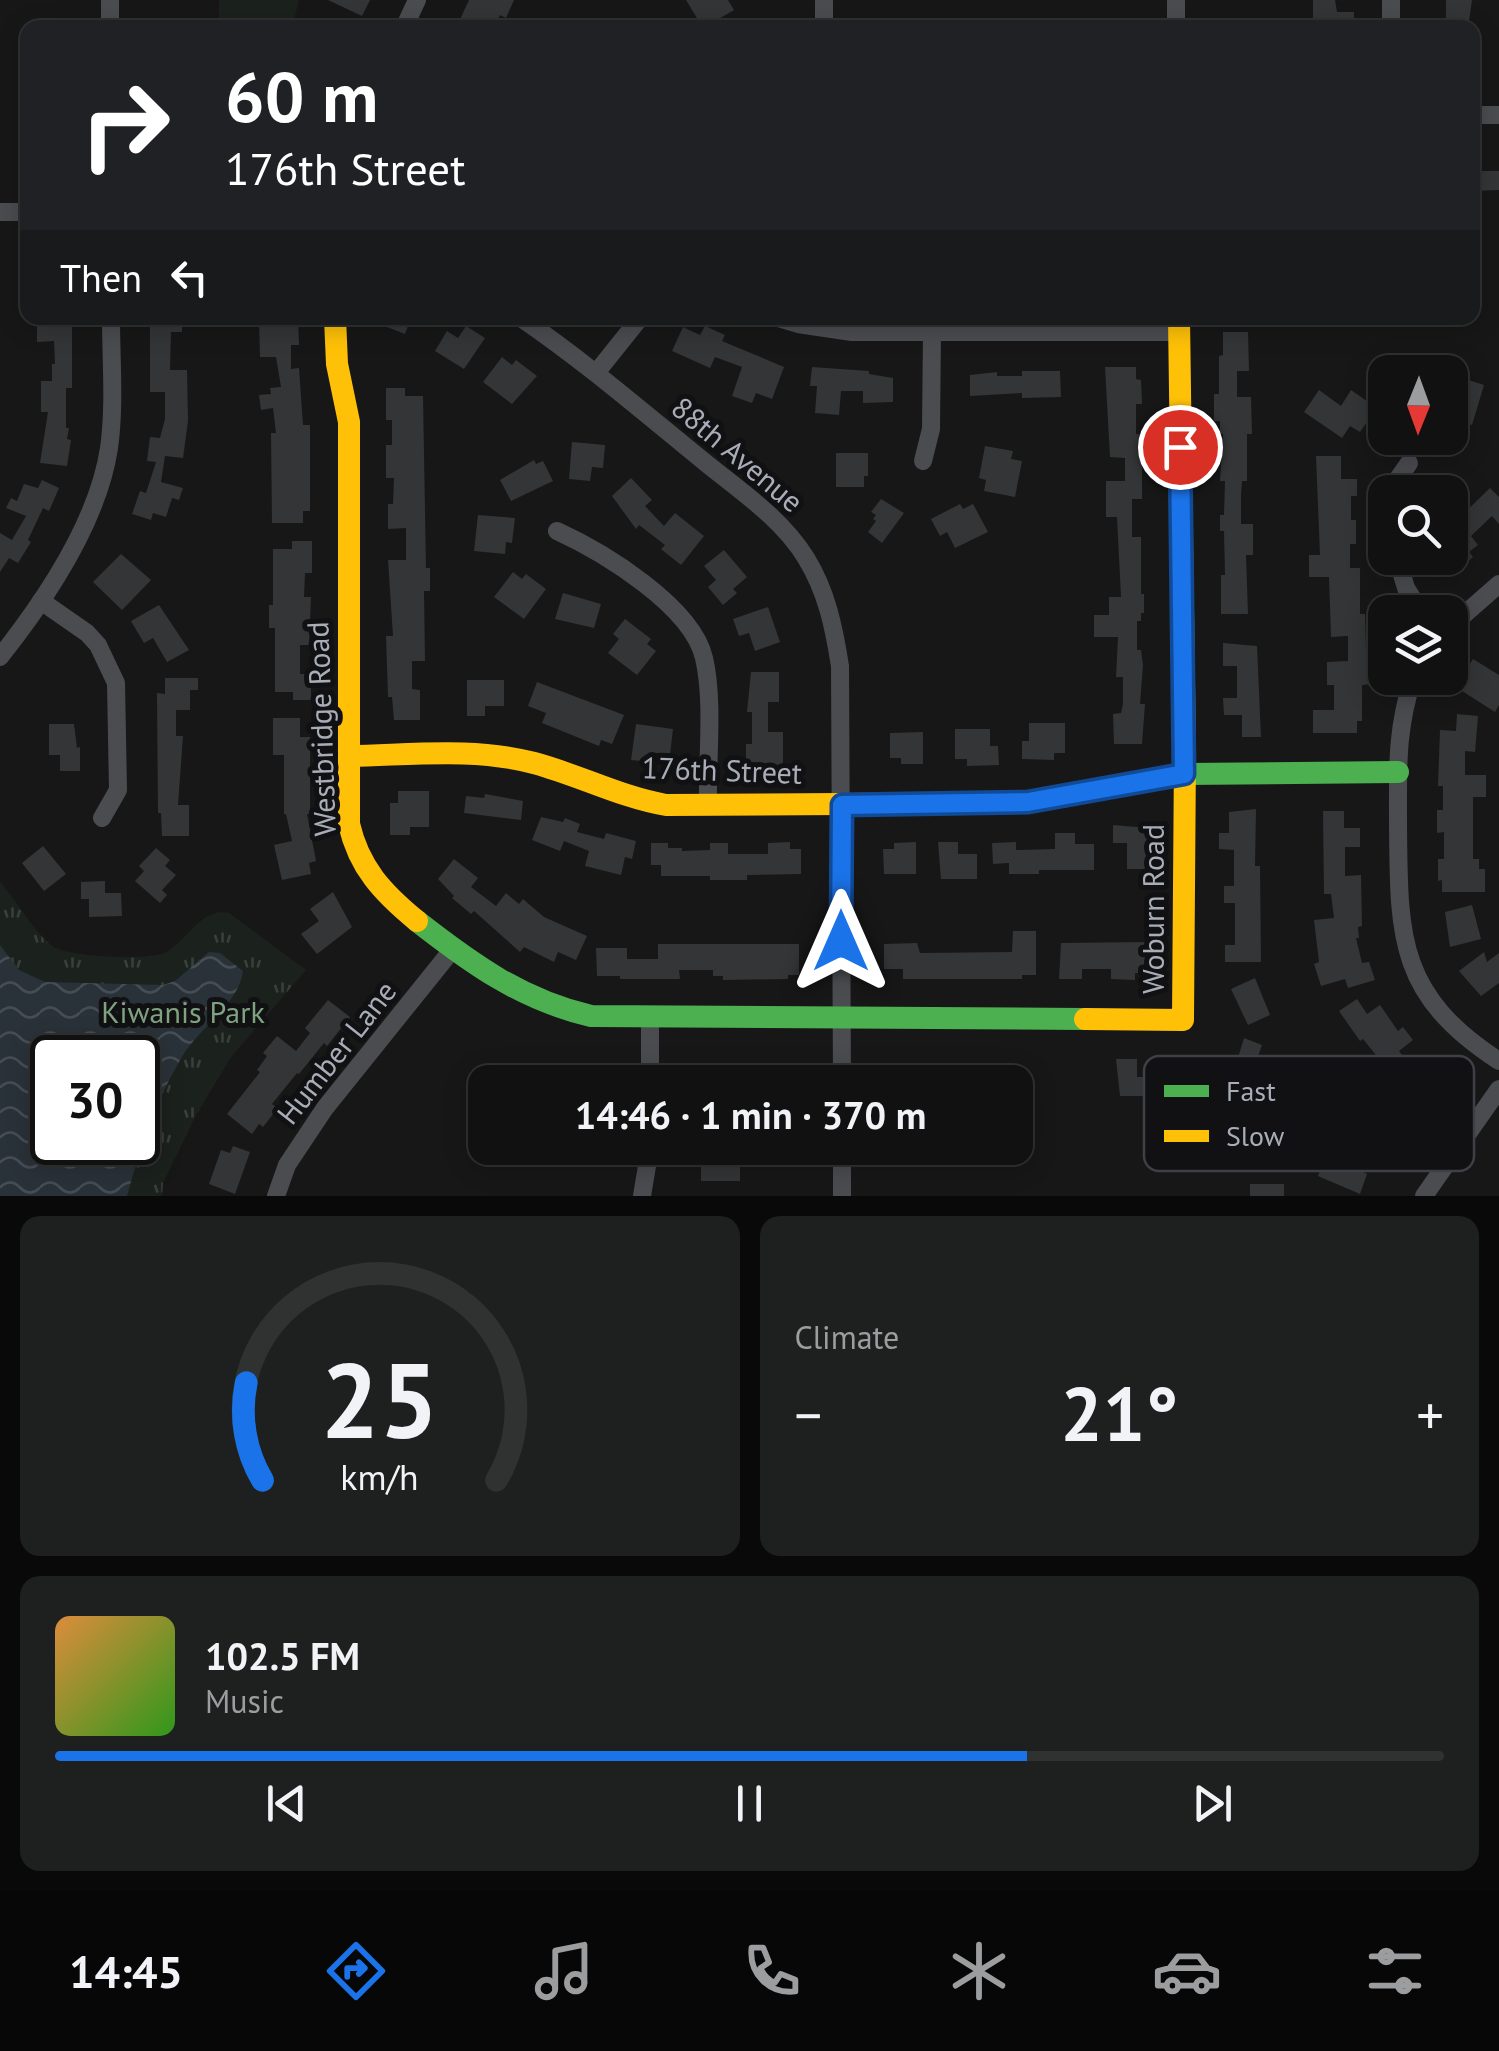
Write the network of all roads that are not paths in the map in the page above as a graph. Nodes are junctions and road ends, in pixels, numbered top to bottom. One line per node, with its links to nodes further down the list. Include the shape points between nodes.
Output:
1 (111, 325): 15 (street, via 104,472 92,511)
2 (335, 325): 19 (street, Westbridge Road, via 349,422)
3 (531, 325): 9 (street, 88th Avenue)
4 (634, 325): 9 (street)
5 (805, 325): 8 (street)
6 (1148, 325): 8 (street)
7 (1179, 325): 21 (street, Woburn Road)
8 (932, 332): 10 (street, via 931,429)
9 (596, 373): 23 (street, 88th Avenue, via 771,516 806,558 833,620 840,666)
10 (924, 461)
11 (1409, 463): 12 (street)
12 (1401, 475)
13 (557, 530): 22 (street, via 597,549 674,609 696,636 707,675)
14 (1499, 584): 16 (street)
15 (41, 601): 17 (street); 24 (street, via 98,645 116,683 118,790)
16 (1468, 611)
17 (0, 658)
18 (1407, 695): 20 (street)
19 (350, 756): 22 (street, 176th Street, via 503,758 644,802); 25 (street, Westbridge Road, via 350,824 360,863 383,894)
20 (1398, 772): 21 (street, 176th Street); 29 (street, via 1399,912 1412,967 1444,1018)
21 (1184, 774): 23 (street, 176th Street, via 1028,802); 28 (street, Woburn Road)
22 (708, 804): 23 (street, 176th Street)
23 (842, 805): 27 (street, 88th Avenue)
24 (102, 818)
25 (452, 950): 26 (street, Westbridge Road, via 496,983 548,1006); 37 (street, Humber Lane, via 326,1108 287,1166)
26 (650, 1019): 27 (street, Westbridge Road); 30 (street)
27 (842, 1019): 28 (street, Westbridge Road); 31 (street, 88th Avenue)
28 (1183, 1020)
29 (1499, 1062)
30 (650, 1065)
31 (842, 1065)
32 (1499, 1090): 33 (street)
33 (1474, 1125)
34 (647, 1165): 38 (street)
35 (842, 1165): 39 (street)
36 (1442, 1171): 40 (street)
37 (276, 1196)
38 (642, 1196)
39 (842, 1196)
40 (1424, 1196)

